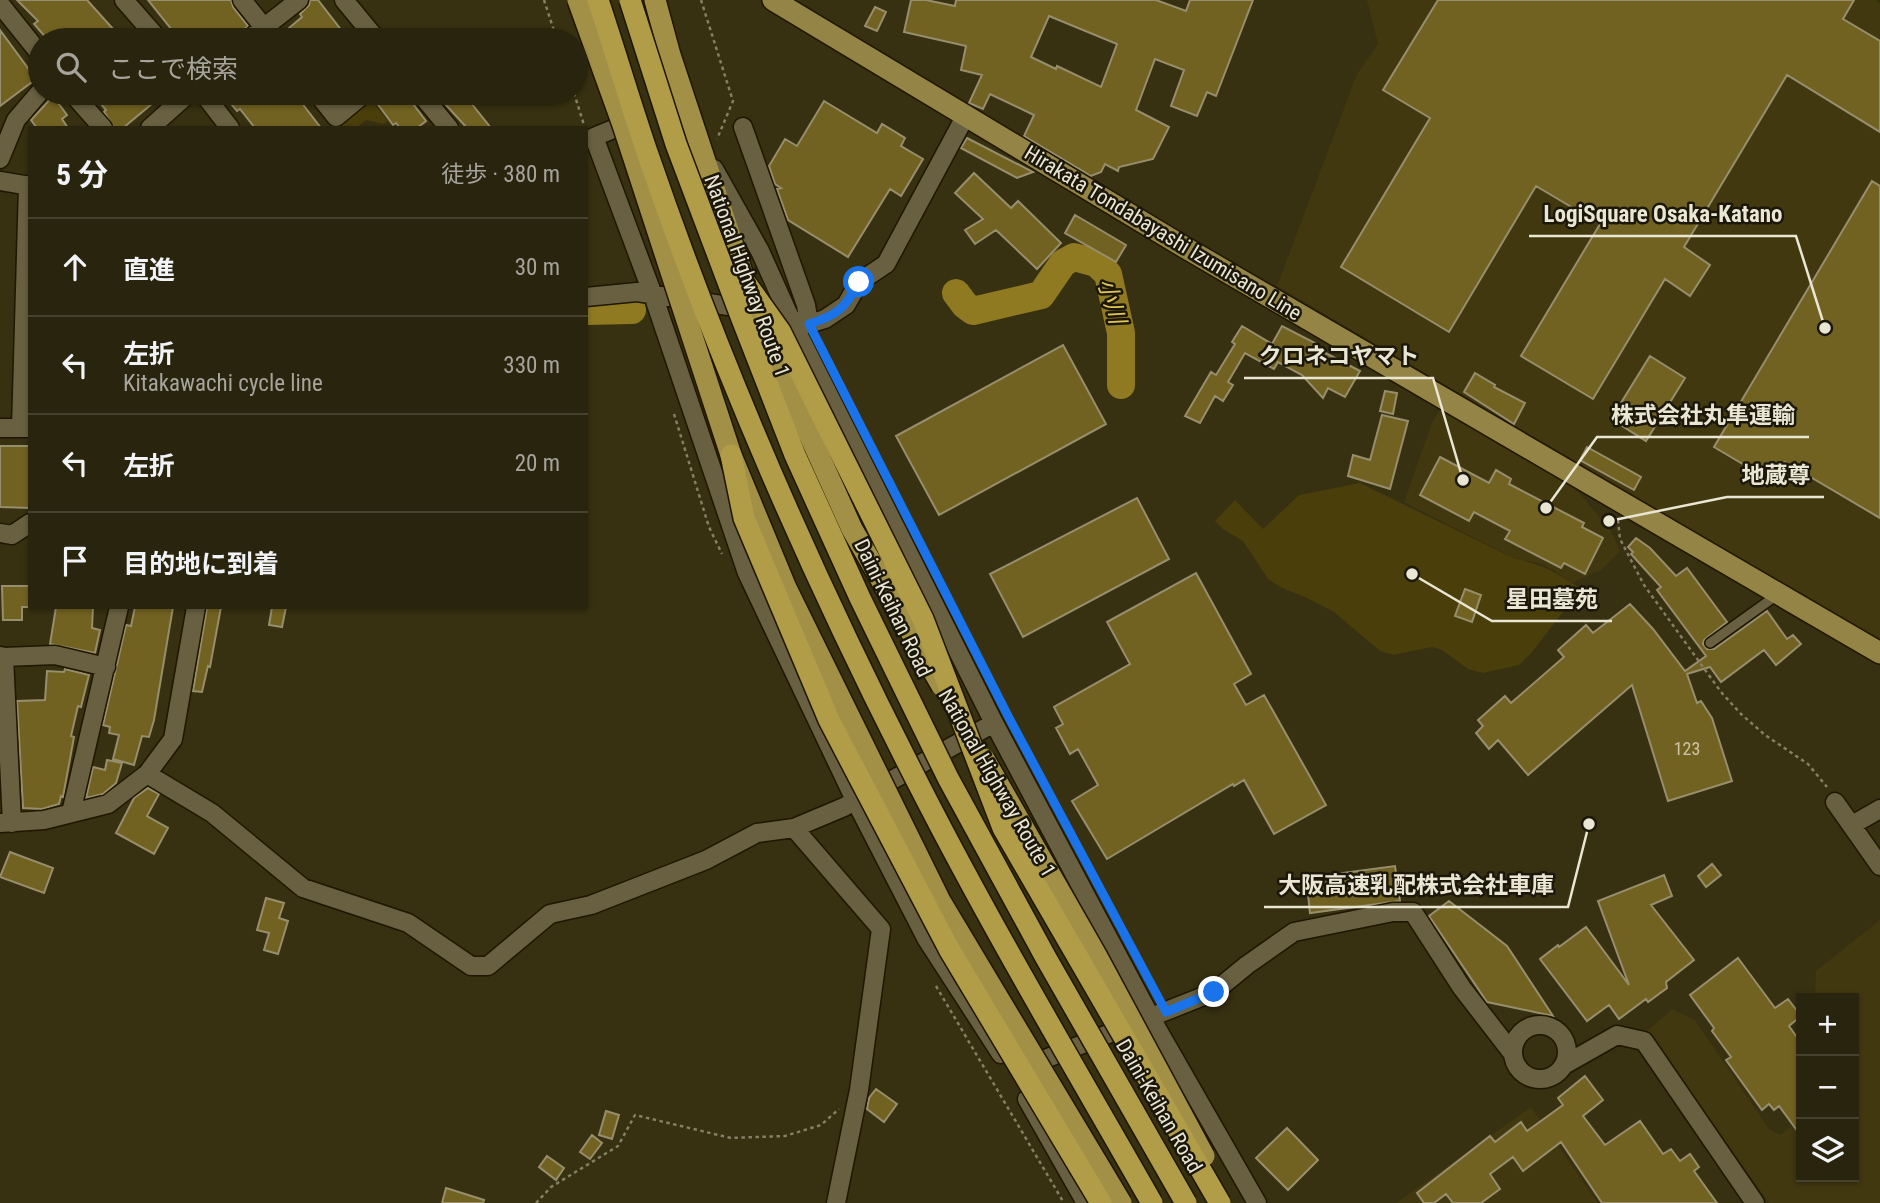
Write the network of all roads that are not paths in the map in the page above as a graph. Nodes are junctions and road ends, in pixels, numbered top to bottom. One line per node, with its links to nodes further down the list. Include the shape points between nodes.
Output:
1 (124, 0): 11 (street)
2 (242, 0): 12 (street)
3 (299, 0): 13 (street)
4 (344, 0): 14 (street)
5 (578, 0): 16 (highway, bridge)
6 (598, 0): 73 (highway, bridge, via 648,154 713,328 834,610 921,790)
7 (630, 0): 74 (highway, Daini-Keihan Road, bridge, via 676,145 742,319 795,455 860,598 948,778)
8 (655, 0): 32 (highway, National Highway Route 1, via 670,55)
9 (773, 0): 25 (main road, Hirakata Tondabayashi Izumisano Line)
10 (0, 4): 17 (street)
11 (148, 28)
12 (263, 28)
13 (273, 28)
14 (367, 28)
15 (588, 28): 26 (highway, bridge)
16 (588, 28)
17 (28, 39)
18 (29, 105): 33 (street, via 16,120)
19 (83, 105): 27 (street)
20 (176, 105): 28 (street)
21 (212, 105): 29 (street)
22 (326, 105): 23 (street, via 336,117)
23 (350, 105)
24 (430, 105): 30 (street)
25 (966, 115): 41 (street, via 886,264 859,282 846,305); 47 (main road, Hirakata Tondabayashi Izumisano Line)
26 (622, 125): 38 (street, via 594,137); 44 (highway, bridge)
27 (101, 126)
28 (152, 126)
29 (228, 126)
30 (447, 126)
31 (743, 127): 41 (street)
32 (708, 144): 37 (highway, National Highway Route 1); 40 (street)
33 (0, 159)
34 (0, 181): 35 (street)
35 (28, 185)
36 (28, 266): 43 (street)
37 (746, 282): 75 (highway, bridge, via 780,331 923,619 1003,828); 76 (highway, National Highway Route 1, bridge, via 852,529 1096,955)
38 (653, 295): 39 (street); 40 (street, via 762,311); 56 (street, via 747,573)
39 (588, 297)
40 (790, 320): 41 (street); 54 (street)
41 (809, 324)
42 (0, 428): 43 (street)
43 (26, 428)
44 (731, 455): 71 (highway, bridge, via 744,518 829,720 949,949); 72 (highway, bridge, via 786,588 940,901)
45 (28, 524): 46 (street, via 12,535)
46 (0, 533)
47 (1779, 594): 50 (lane); 51 (main road, Hirakata Tondabayashi Izumisano Line)
48 (119, 609): 53 (street)
49 (196, 609): 55 (street, via 173,739)
50 (1710, 643)
51 (1880, 653)
52 (2, 657): 53 (street, via 55,655); 60 (street)
53 (106, 667): 59 (street)
54 (994, 723): 56 (street); 64 (street)
55 (147, 774): 59 (street, via 108,804); 62 (street, via 212,813 303,888 408,923 471,966 488,965 550,914 592,905 693,865 757,833)
56 (855, 800): 62 (street); 67 (street, via 926,938)
57 (1836, 802): 61 (street)
58 (1880, 809): 61 (street)
59 (71, 813): 60 (street)
60 (6, 823)
61 (1852, 825): 63 (street)
62 (794, 828): 69 (street, via 881,929 859,1090)
63 (1880, 866)
64 (1151, 1018): 65 (street, via 1214,992 1294,932 1413,912 1462,988); 67 (street); 68 (street)
65 (1513, 1054): 66 (street, via 1520,1070 1535,1078 1552,1076); 66 (street, via 1525,1030 1550,1027 1567,1047)
66 (1564, 1065): 77 (street, via 1618,1035 1644,1041)
67 (1012, 1072): 70 (street)
68 (1250, 1198)
69 (836, 1203)
70 (1086, 1203)
71 (1101, 1203)
72 (1121, 1203)
73 (1152, 1203)
74 (1186, 1203)
75 (1220, 1203)
76 (1229, 1203)
77 (1755, 1203)

